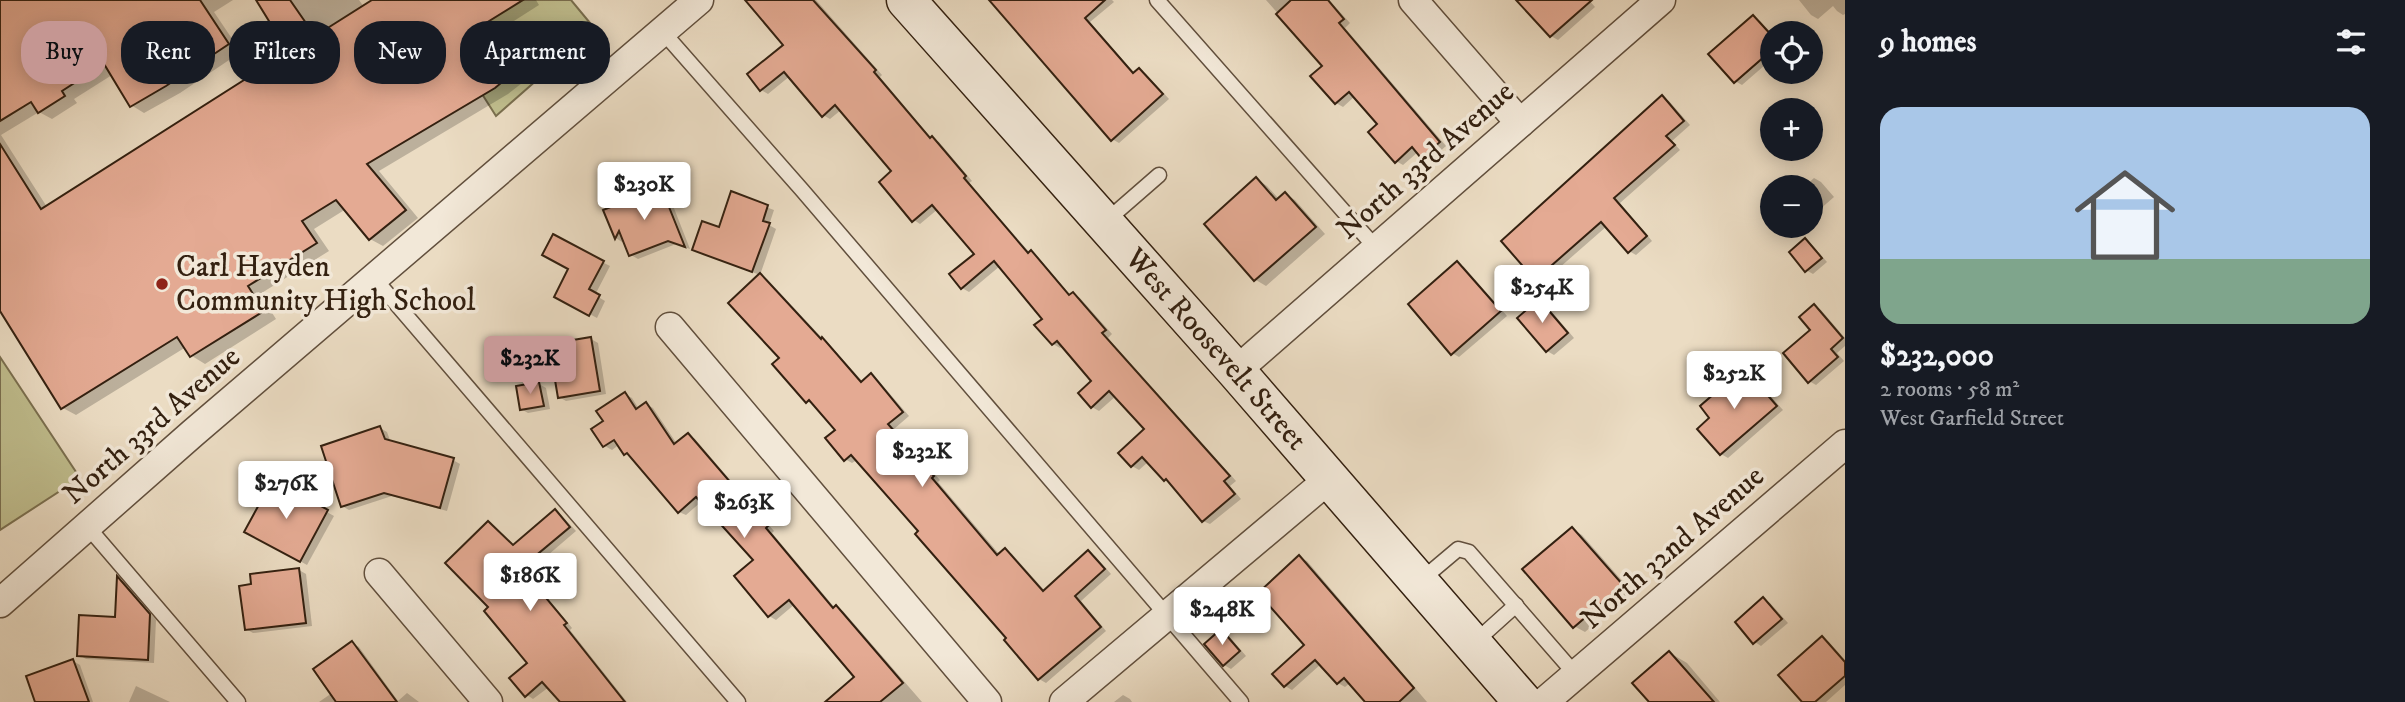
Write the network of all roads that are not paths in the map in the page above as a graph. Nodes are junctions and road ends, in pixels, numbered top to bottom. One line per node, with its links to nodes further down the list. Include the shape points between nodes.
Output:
1 (699, 0): 6 (street, North 33rd Avenue)
2 (906, 0): 9 (street, West Roosevelt Street)
3 (1157, 0): 10 (lane)
4 (1413, 0): 7 (street)
5 (1661, 0): 7 (street, North 33rd Avenue)
6 (663, 32): 11 (street, North 33rd Avenue); 21 (lane)
7 (1520, 123): 10 (street, North 33rd Avenue)
8 (1159, 175): 9 (lane)
9 (1104, 223): 13 (street, West Roosevelt Street)
10 (1376, 248): 13 (street, North 33rd Avenue)
11 (374, 278): 16 (street, North 33rd Avenue); 26 (lane)
12 (670, 327): 27 (street)
13 (1236, 372): 15 (street, West Roosevelt Street)
14 (1845, 444): 23 (street, North 32nd Avenue)
15 (1329, 479): 18 (street, West Roosevelt Street); 21 (street)
16 (87, 526): 19 (street, North 33rd Avenue); 24 (lane)
17 (379, 573): 25 (street)
18 (1419, 582): 20 (lane, via 1458,549 1469,552); 22 (street, West Roosevelt Street)
19 (0, 603)
20 (1516, 605): 22 (lane); 23 (lane)
21 (1167, 614): 28 (street); 29 (lane)
22 (1472, 644): 30 (street, West Roosevelt Street)
23 (1576, 675): 31 (street, North 32nd Avenue)
24 (238, 702)
25 (488, 702)
26 (738, 702)
27 (987, 702)
28 (1064, 702)
29 (1241, 702)
30 (1523, 702)
31 (1544, 702)

